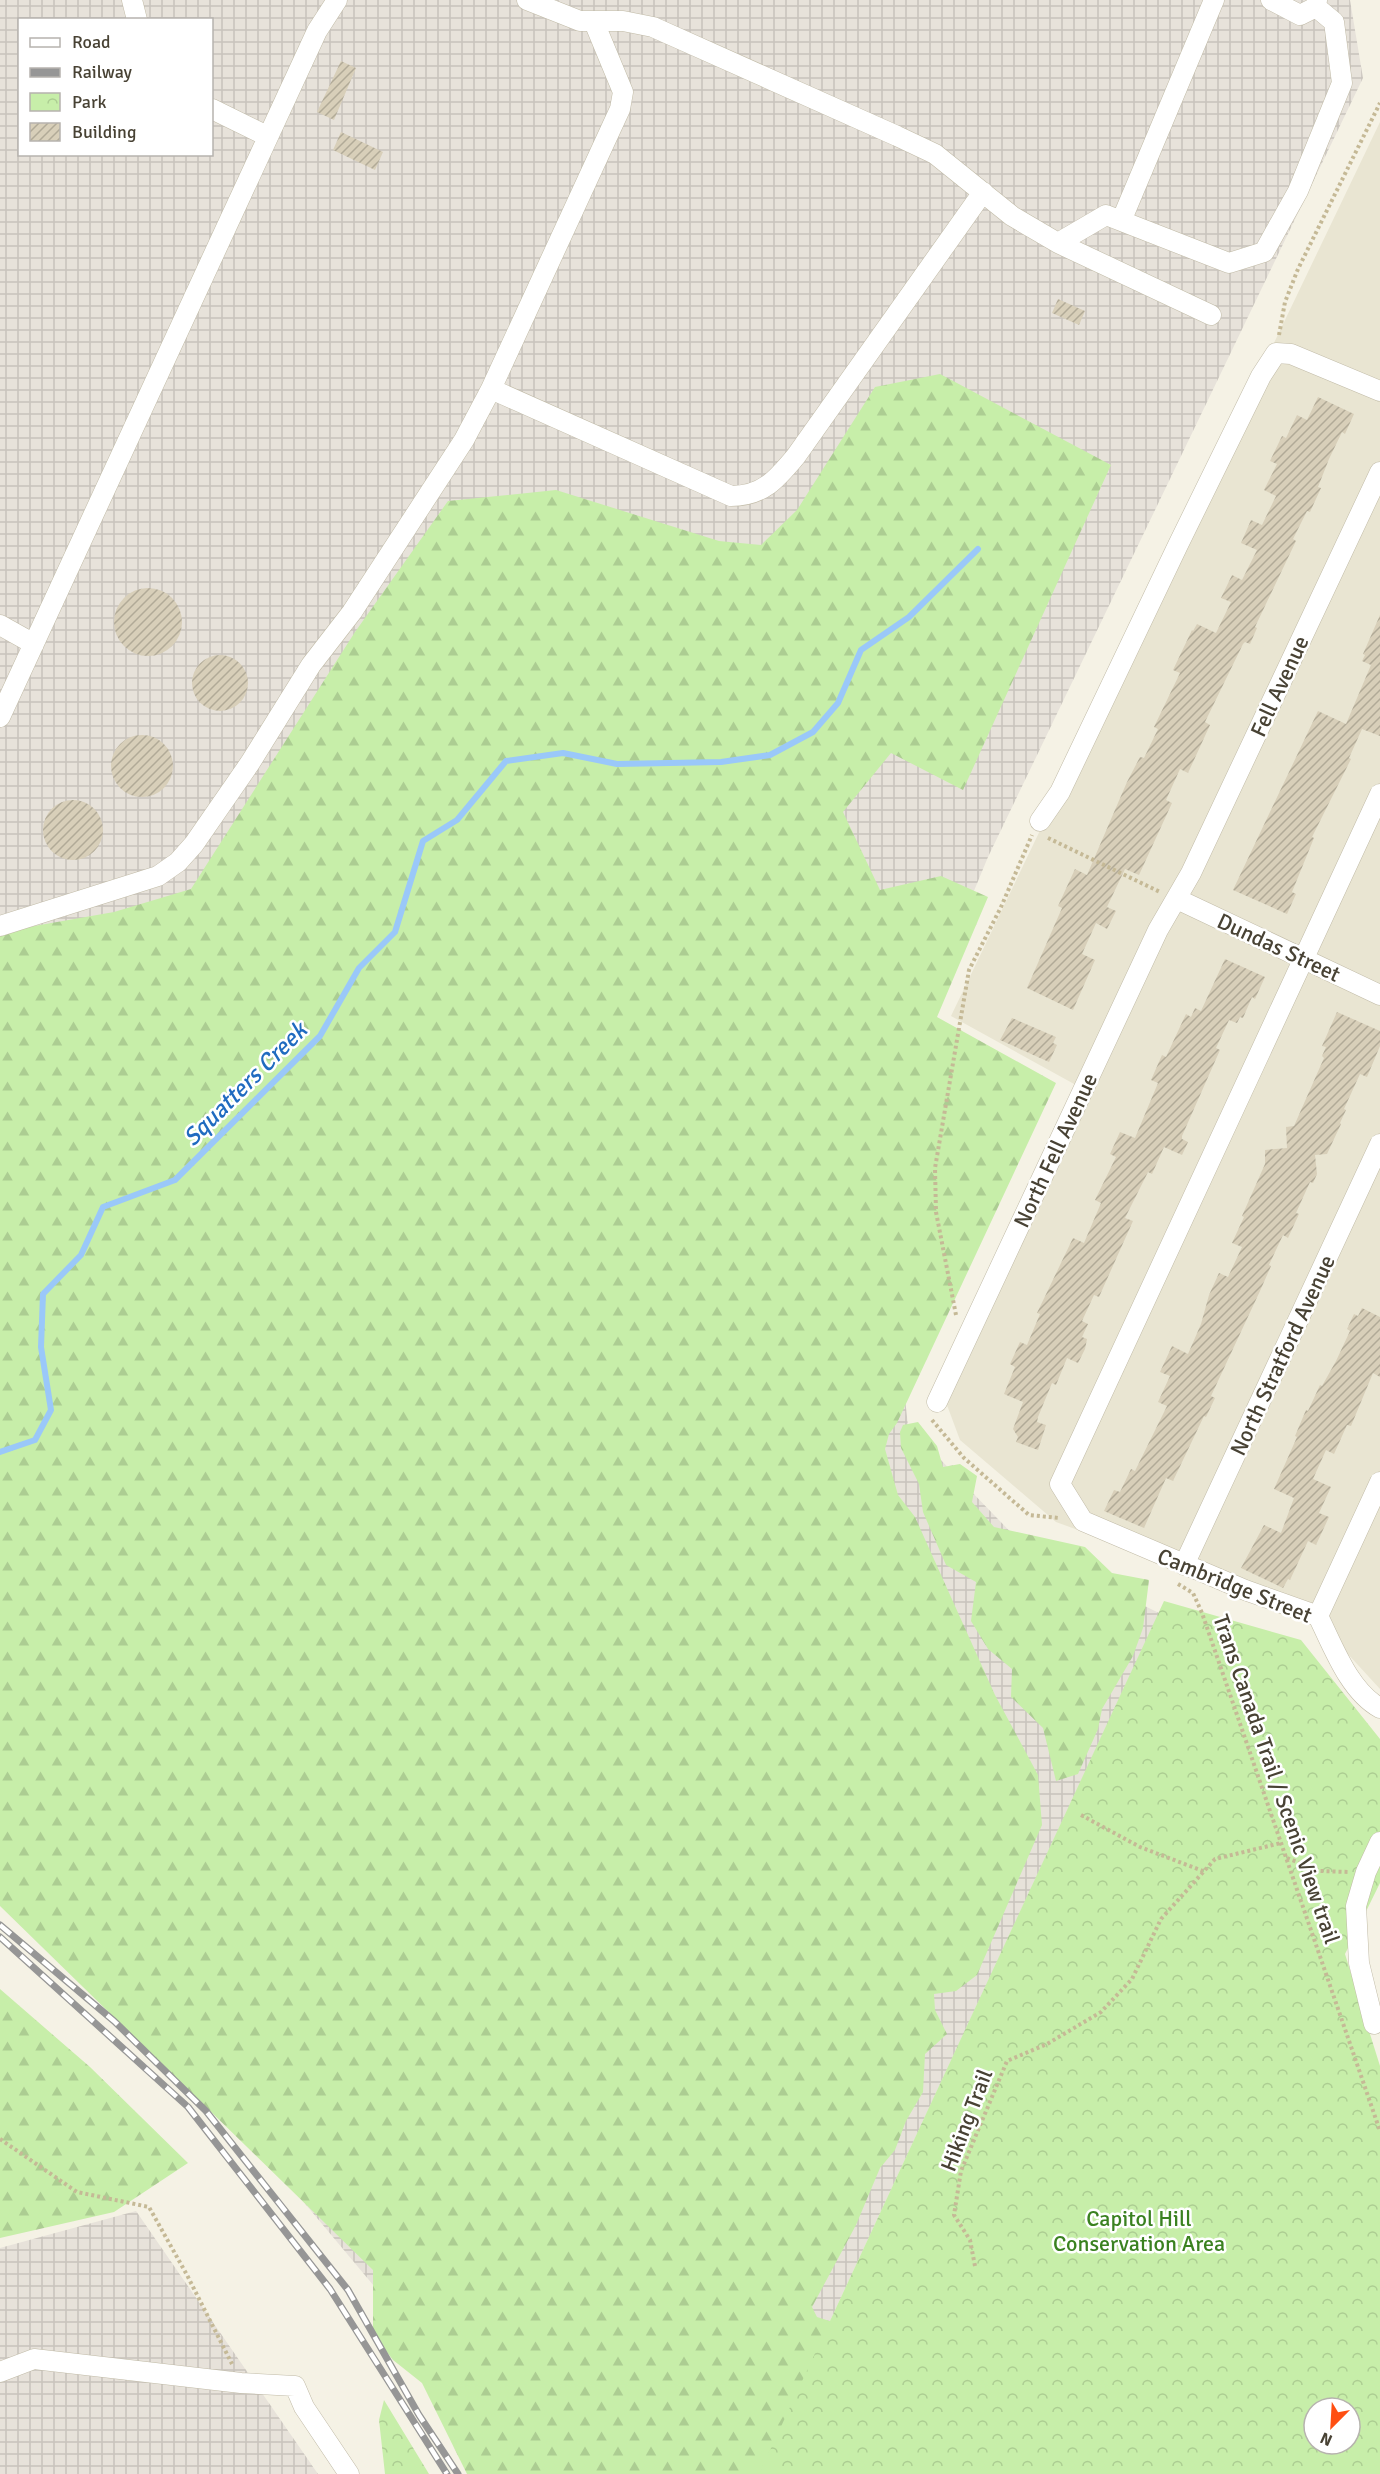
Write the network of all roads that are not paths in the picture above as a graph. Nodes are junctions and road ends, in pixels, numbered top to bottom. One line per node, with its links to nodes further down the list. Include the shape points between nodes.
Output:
1 (132, 0): 8 (street)
2 (337, 0): 11 (street, via 317,31)
3 (527, 0): 7 (street)
4 (1214, 0): 13 (street)
5 (1271, 0): 6 (street, via 1300,15)
6 (1317, 4): 13 (street, via 1335,22 1342,83 1298,191 1264,252 1229,263)
7 (559, 6): 9 (street, via 580,21)
8 (136, 18)
9 (594, 22): 12 (street, via 623,21 663,32 935,154); 16 (street, via 623,92 620,109)
10 (213, 109): 11 (street)
11 (267, 136): 20 (street)
12 (983, 192): 14 (street, via 1012,216); 16 (street, via 796,456 774,483 762,491 731,496)
13 (1122, 219): 14 (street, via 1106,215)
14 (1058, 243): 15 (street)
15 (1210, 315)
16 (491, 389): 25 (street, via 464,440 352,612 310,665 250,763 178,862 158,876)
17 (1380, 391): 23 (street, via 1291,354 1276,353 1178,544 1060,792)
18 (1380, 472): 24 (street, Fell Avenue)
19 (0, 625): 20 (street)
20 (34, 644): 21 (street)
21 (0, 717)
22 (1380, 794): 26 (street)
23 (1040, 821)
24 (1171, 897): 26 (street, Dundas Street); 29 (street, North Fell Avenue)
25 (0, 926)
26 (1303, 959): 27 (street, Dundas Street); 31 (street, Cambridge Street, via 1060,1484 1083,1521)
27 (1380, 995)
28 (1380, 1144): 31 (street, North Stratford Avenue)
29 (934, 1410)
30 (1380, 1482): 32 (street)
31 (1184, 1565): 32 (street, Cambridge Street)
32 (1318, 1616): 33 (street, Cambridge Street, via 1345,1672)
33 (1380, 1708)
34 (1380, 1842): 35 (street, via 1356,1906 1358,1957)
35 (1374, 2024)
36 (0, 2372): 37 (street, via 34,2359 295,2386 304,2407)
37 (349, 2474)

